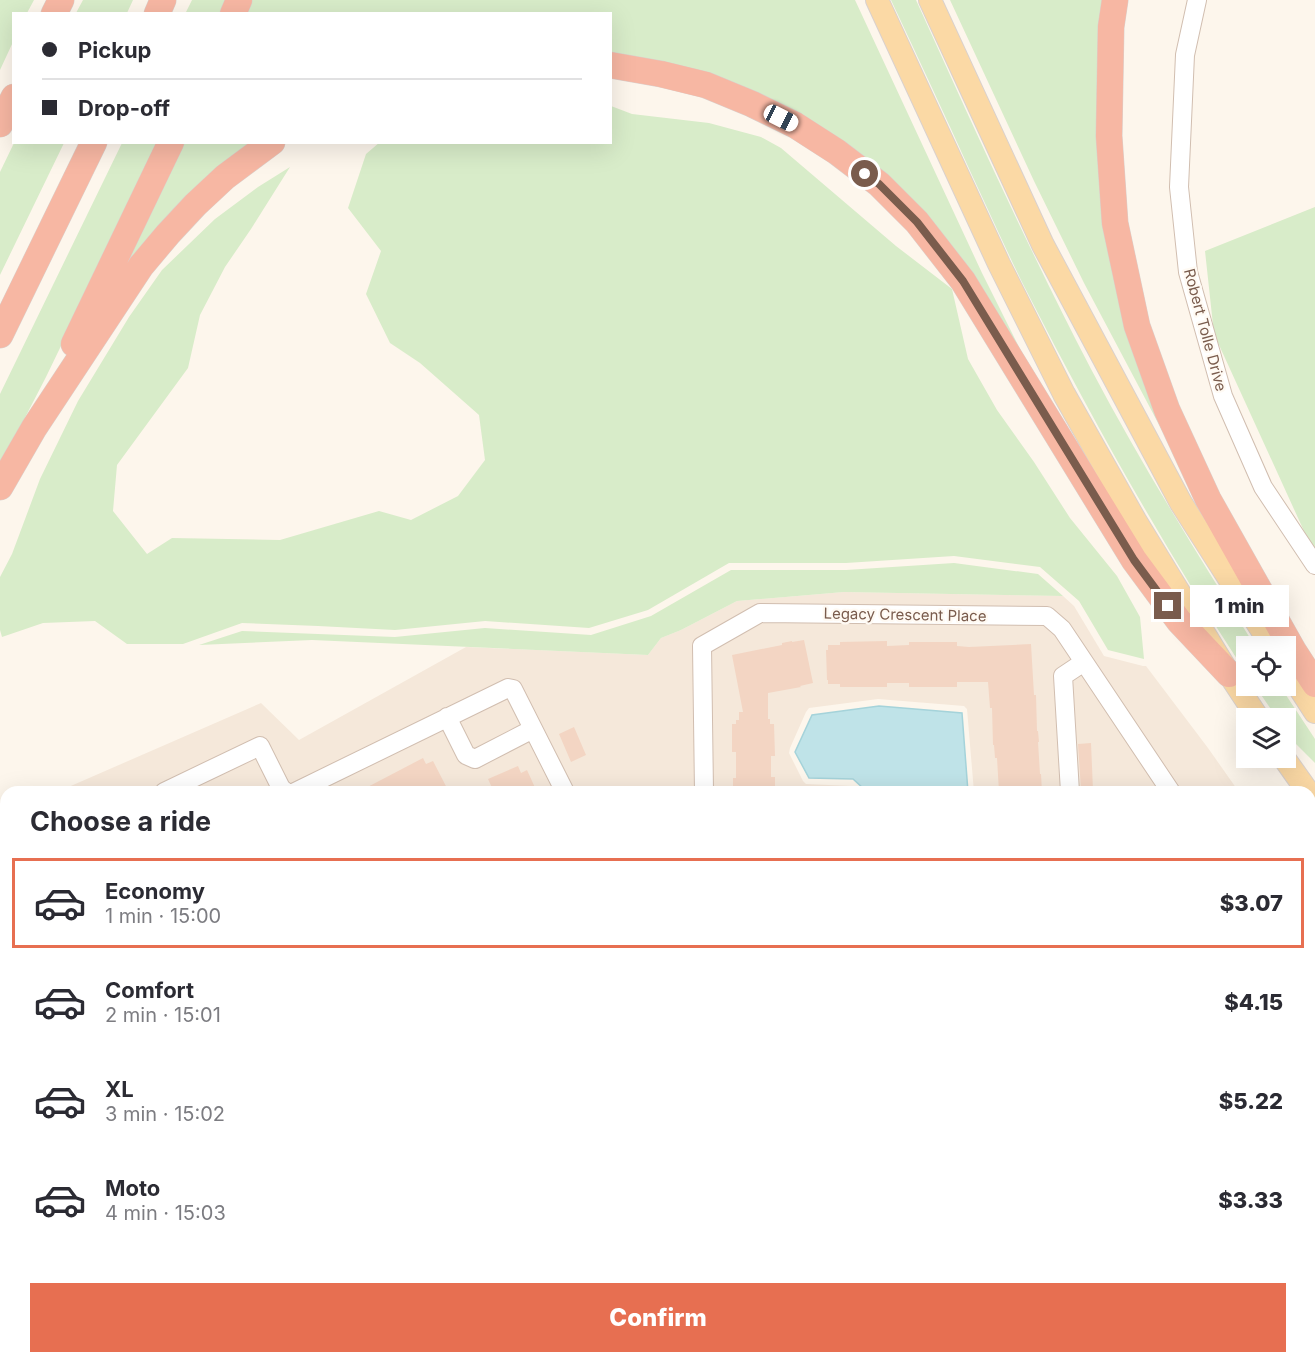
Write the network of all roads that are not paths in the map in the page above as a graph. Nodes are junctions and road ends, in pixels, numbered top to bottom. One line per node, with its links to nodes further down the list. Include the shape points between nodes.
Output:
1 (877, 0): 17 (main road, via 1064,394)
2 (930, 0): 15 (main road, via 1054,266 1180,504)
3 (1114, 0): 19 (highway, via 1109,136 1115,222 1137,326 1167,410 1208,499)
4 (1197, 0): 14 (street, Robert Tolle Drive, via 1185,55 1179,187 1188,272 1223,396 1263,487)
5 (612, 64): 17 (highway, via 706,86 752,104 795,125 879,184 917,222 963,281 1134,560 1179,621)
6 (12, 101): 7 (highway)
7 (0, 124)
8 (93, 144): 11 (highway)
9 (170, 144): 12 (highway)
10 (269, 144): 12 (highway, via 195,205 141,266)
11 (0, 335)
12 (34, 428): 13 (highway)
13 (0, 487)
14 (1315, 565)
15 (1266, 636)
16 (1084, 662): 31 (street, Legacy Crescent Place, via 1062,629 1047,616 760,613 702,646); 32 (street, via 1063,676); 33 (street, Legacy Crescent Place)
17 (1229, 674): 20 (main road)
18 (1296, 683): 21 (main road)
19 (1315, 684)
20 (1251, 708)
21 (1315, 712)
22 (447, 717): 23 (street, via 508,688 513,689); 23 (street, via 466,755 475,759); 29 (street)
23 (533, 729): 30 (street)
24 (1296, 762): 26 (main road)
25 (1291, 768): 34 (main road)
26 (1315, 780)
27 (177, 786): 28 (street, via 260,746)
28 (280, 786)
29 (308, 786)
30 (562, 786)
31 (704, 786)
32 (1070, 786)
33 (1167, 786)
34 (1304, 786)

